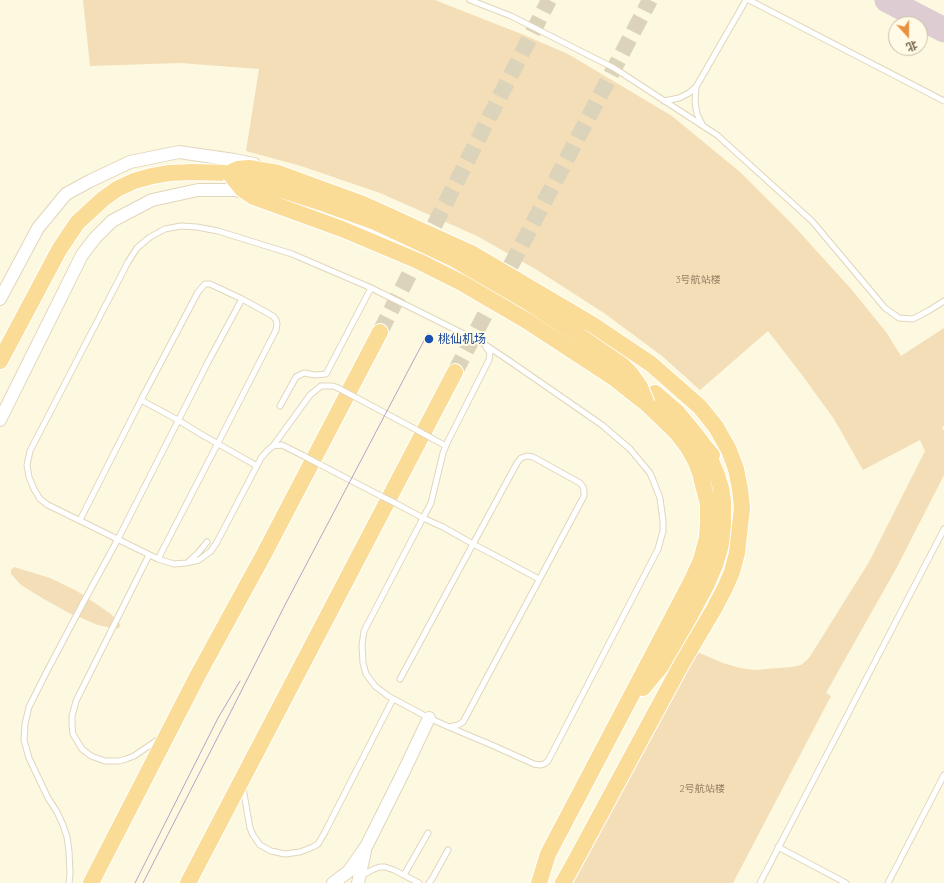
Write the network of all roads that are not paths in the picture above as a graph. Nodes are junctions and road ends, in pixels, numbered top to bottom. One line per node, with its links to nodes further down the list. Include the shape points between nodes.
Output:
1 (470, 0): 6 (lane, via 511,16 614,68)
2 (746, 0): 4 (lane)
3 (749, 0): 5 (lane)
4 (696, 87): 6 (lane, via 679,98); 7 (lane, via 695,102)
5 (944, 101)
6 (664, 102): 7 (lane)
7 (703, 127): 12 (lane, via 812,220 886,308 899,318 913,319)
8 (229, 173): 15 (highway, via 170,172 134,181 103,199 77,223 59,250); 17 (highway, bridge, via 242,189 254,197 342,229 418,261 462,283); 33 (highway, bridge, via 249,168 278,173 363,204 471,253 651,364 700,407 716,426 729,450 736,469 742,508)
9 (371, 288): 14 (lane); 19 (lane, via 326,374 304,372 296,377); 28 (lane, via 292,254 218,231 181,226 165,229 150,237 137,248 128,262 30,451 27,465 29,476 40,499)
10 (0, 299): 17 (street, via 38,228 66,194 130,162 179,152 234,160 269,168 351,195 450,240 540,298 611,349 636,371)
11 (242, 299): 18 (lane, via 210,284 205,284 201,288); 21 (lane); 22 (lane, via 273,316 277,324)
12 (944, 301)
13 (380, 332): 43 (highway)
14 (484, 344): 24 (lane, via 490,353 489,360); 42 (lane, via 588,414 630,449 650,473 657,489 662,509 663,531 658,549 548,761 540,765 534,764)
15 (0, 361)
16 (455, 372): 45 (highway)
17 (651, 399): 20 (street, via 445,264 324,212 235,190 198,190 152,200 112,221 95,238 82,255); 25 (highway, via 681,417); 40 (highway, via 695,460 708,504 707,538 691,582)
18 (141, 400): 21 (lane); 28 (lane)
19 (280, 406)
20 (0, 420)
21 (178, 420): 22 (lane); 30 (lane)
22 (218, 443): 26 (lane); 35 (lane)
23 (273, 446): 24 (lane, bridge, via 310,396 322,386 338,388); 26 (lane); 27 (lane, bridge, via 282,445)
24 (446, 446): 27 (lane, via 431,503)
25 (705, 447): 33 (highway, bridge, via 715,458 734,510); 40 (highway, via 717,475 723,501 723,530 717,558 707,584 667,659)
26 (257, 466): 36 (lane, via 218,542 199,560)
27 (423, 518): 32 (lane); 39 (lane, via 364,631 362,645 366,674 375,686)
28 (80, 520): 30 (lane)
29 (944, 530): 48 (lane)
30 (118, 540): 34 (lane); 52 (lane, via 45,675 25,724 24,740 29,758 67,837)
31 (207, 542): 36 (lane)
32 (473, 544): 37 (lane); 37 (lane, via 517,463 521,458 533,457 580,483 584,491 584,496); 38 (lane)
33 (737, 553): 59 (highway, bridge, via 725,588)
34 (149, 555): 35 (lane); 43 (lane, via 76,701 72,726 73,734 86,754 111,762 119,762 134,756)
35 (158, 559): 36 (lane, via 174,564)
36 (186, 563)
37 (539, 579): 42 (lane, via 463,722)
38 (400, 679)
39 (393, 700): 41 (lane); 45 (lane, via 325,832 318,844 313,847 285,854 260,845 250,828)
40 (622, 714): 58 (highway, via 548,854)
41 (429, 718): 42 (lane); 47 (street)
42 (449, 727)
43 (169, 732): 53 (highway)
44 (944, 775): 62 (lane)
45 (241, 780): 54 (highway)
46 (428, 833): 50 (lane)
47 (367, 845): 51 (street); 55 (street, via 349,870)
48 (778, 847): 60 (lane); 61 (lane)
49 (448, 850): 57 (lane)
50 (404, 876): 51 (lane, via 394,870 380,867); 56 (lane)
51 (359, 880)
52 (69, 883)
53 (91, 883)
54 (188, 883)
55 (334, 883)
56 (420, 883)
57 (429, 883)
58 (539, 883)
59 (563, 883)
60 (760, 883)
61 (846, 883)
62 (888, 883)

